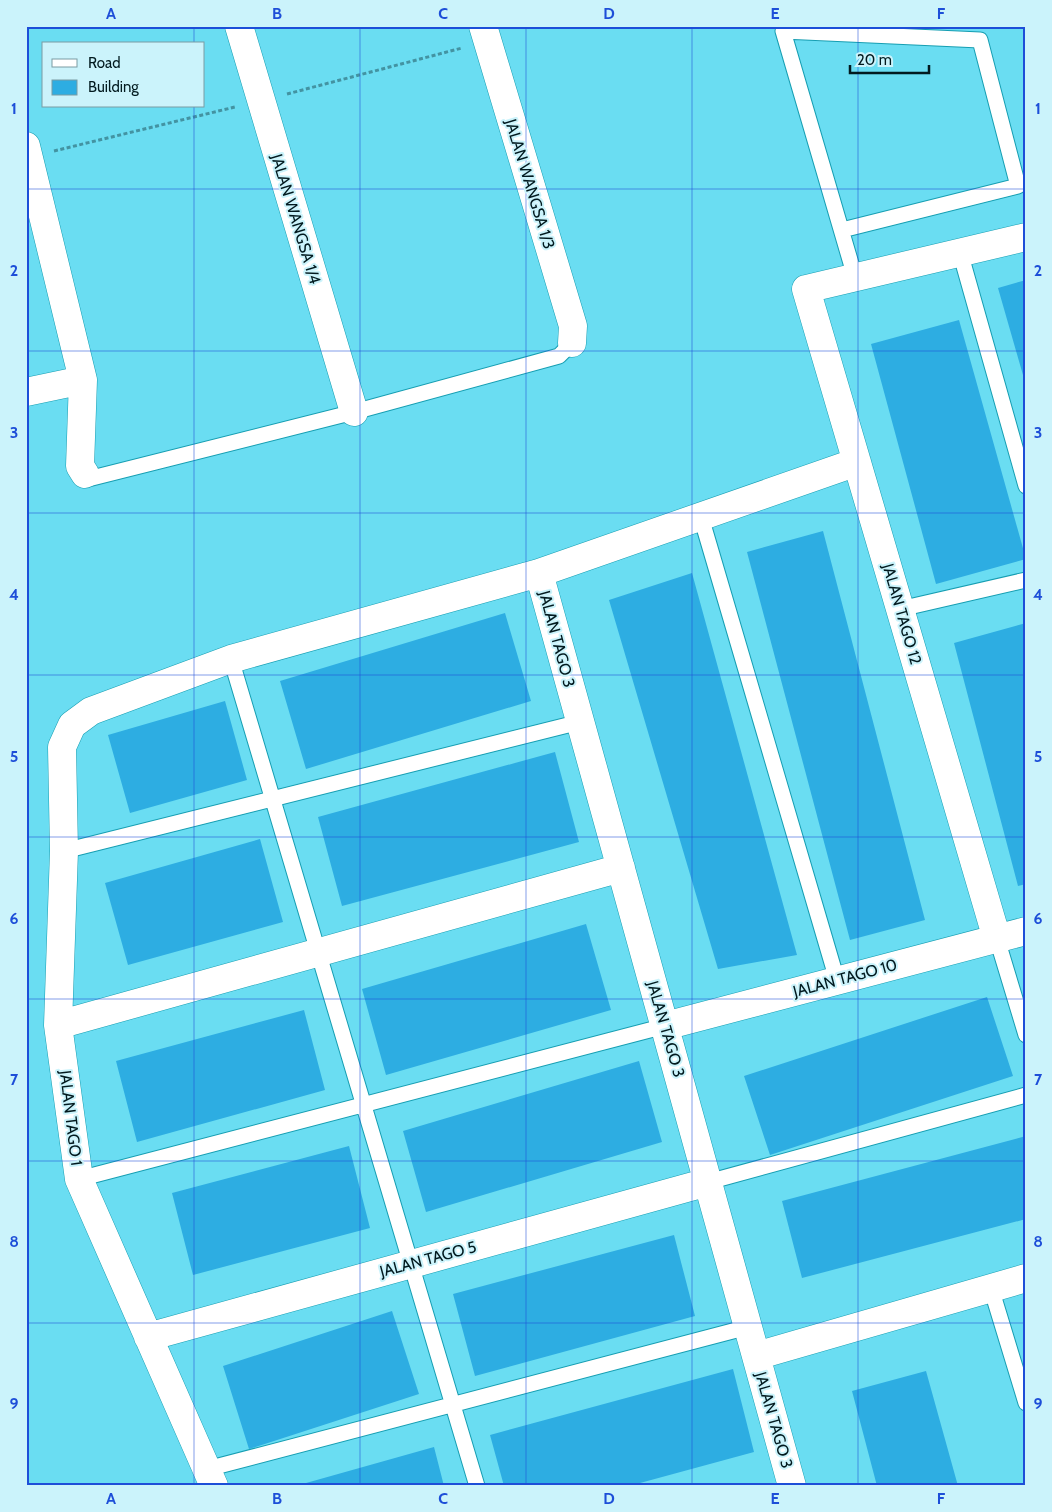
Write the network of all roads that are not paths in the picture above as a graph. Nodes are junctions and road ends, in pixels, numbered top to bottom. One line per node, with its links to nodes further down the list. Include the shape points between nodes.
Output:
1 (239, 26): 11 (street, JALAN WANGSA 1/4)
2 (483, 26): 8 (street, JALAN WANGSA 1/3, via 573,326)
3 (26, 146): 9 (street)
4 (842, 230): 4 (lane, via 783,31 980,40 1018,186); 7 (lane)
5 (1026, 237): 6 (street)
6 (960, 252): 7 (street); 14 (lane)
7 (855, 277): 12 (street, JALAN TAGO 12, via 806,289)
8 (572, 343): 11 (lane, via 559,356)
9 (83, 380): 10 (street); 13 (street, via 80,466)
10 (26, 392)
11 (354, 412): 13 (lane, via 92,478)
12 (857, 462): 15 (street); 18 (street, JALAN TAGO 12)
13 (84, 474)
14 (1026, 486)
15 (701, 517): 16 (street); 27 (lane)
16 (539, 573): 19 (street); 20 (street, JALAN TAGO 3)
17 (1026, 580): 18 (lane)
18 (900, 609): 25 (street, JALAN TAGO 12)
19 (231, 660): 21 (lane); 22 (street, JALAN TAGO 1, via 91,711 72,725 62,748)
20 (580, 722): 21 (lane); 23 (street, JALAN TAGO 3)
21 (272, 799): 22 (lane); 26 (lane)
22 (64, 851): 28 (street, JALAN TAGO 1)
23 (621, 868): 26 (street); 29 (street, JALAN TAGO 3)
24 (1026, 931): 25 (street, JALAN TAGO 10)
25 (997, 939): 27 (street, JALAN TAGO 10); 30 (lane)
26 (318, 952): 28 (street); 32 (lane)
27 (837, 980): 29 (street, JALAN TAGO 10)
28 (58, 1025): 33 (street, JALAN TAGO 1)
29 (664, 1026): 32 (lane); 34 (street, JALAN TAGO 3)
30 (1026, 1035)
31 (1026, 1095): 34 (lane)
32 (363, 1104): 33 (lane); 35 (lane)
33 (78, 1179): 39 (street, JALAN TAGO 1)
34 (708, 1182): 35 (street, JALAN TAGO 5); 38 (street, JALAN TAGO 3)
35 (411, 1264): 39 (street, JALAN TAGO 5); 42 (lane)
36 (1026, 1278): 37 (street)
37 (991, 1288): 40 (street); 41 (lane)
38 (748, 1327): 40 (street, JALAN TAGO 3); 42 (lane)
39 (148, 1337): 43 (street, JALAN TAGO 1)
40 (756, 1356): 44 (street, JALAN TAGO 3)
41 (1026, 1403)
42 (453, 1404): 43 (lane); 45 (lane)
43 (210, 1478)
44 (786, 1484)
45 (477, 1486)

